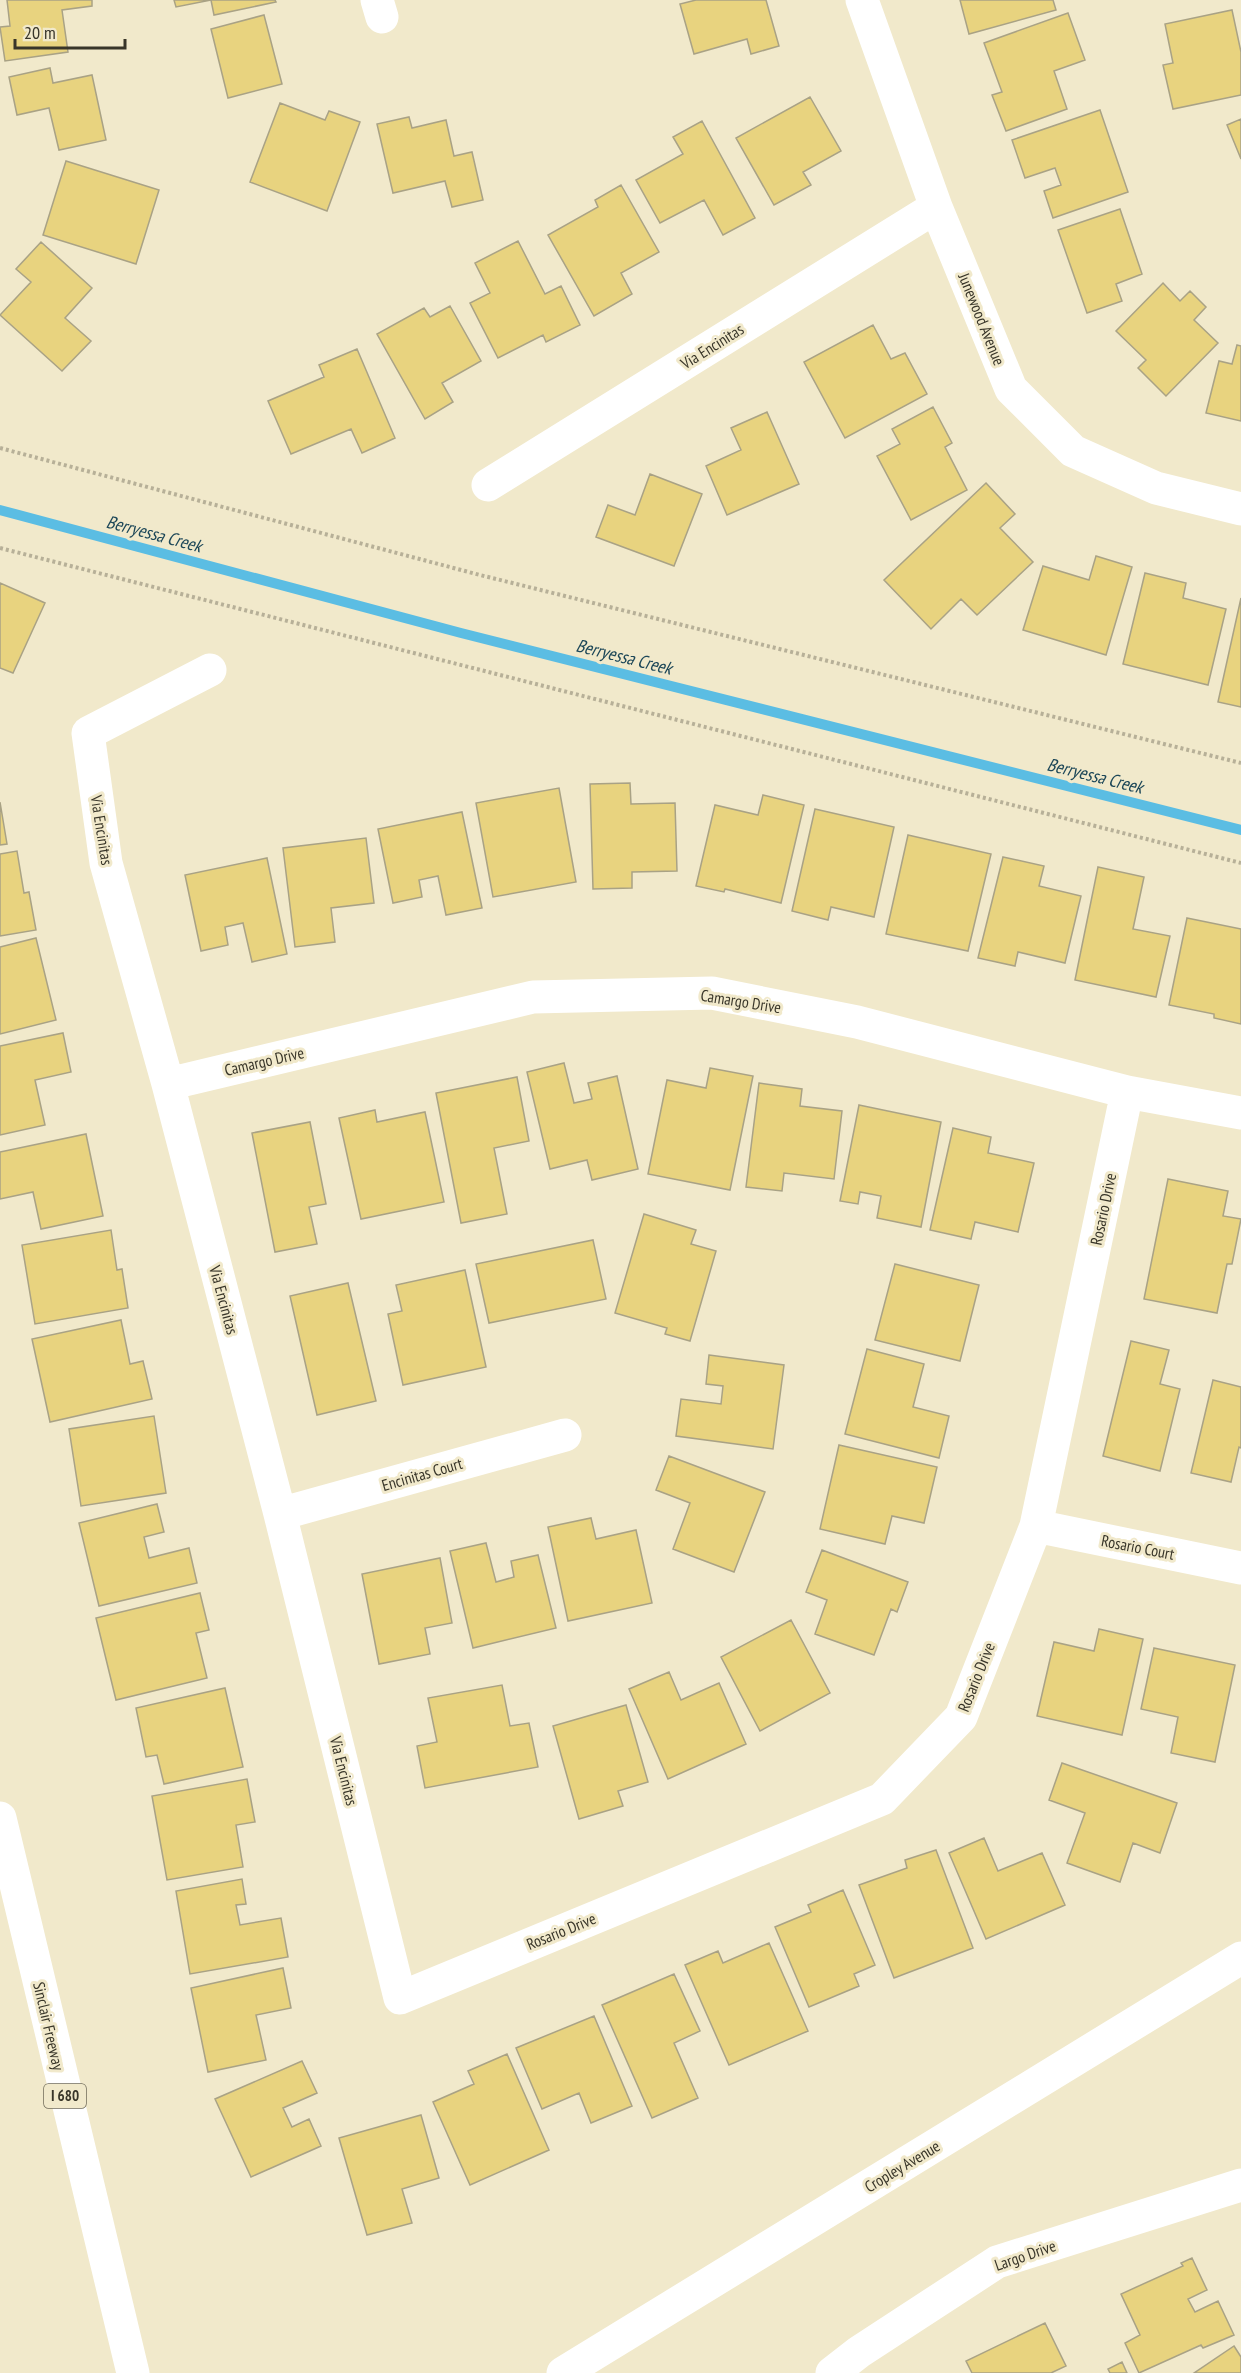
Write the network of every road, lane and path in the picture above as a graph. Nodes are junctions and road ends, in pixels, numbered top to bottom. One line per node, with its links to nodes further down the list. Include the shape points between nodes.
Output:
1 (862, 0): 2 (main road, Junewood Avenue)
2 (936, 207): 4 (main road, Via Encinitas); 5 (main road, Junewood Avenue, via 1011,389 1073,452 1156,488)
3 (0, 448): 8 (path, via 480,574)
4 (488, 485)
5 (1241, 509)
6 (0, 548): 9 (path)
7 (210, 670): 10 (main road, Via Encinitas, via 88,734 106,863)
8 (1241, 763)
9 (1241, 863)
10 (168, 1084): 11 (main road, Camargo Drive, via 533,997 712,993 857,1022); 14 (main road, Via Encinitas)
11 (1127, 1092): 12 (main road, Camargo Drive); 15 (main road, Rosario Drive)
12 (1241, 1113)
13 (565, 1435): 14 (main road, Encinitas Court)
14 (280, 1514): 19 (main road, Via Encinitas)
15 (1036, 1526): 16 (main road, Rosario Court); 19 (main road, Rosario Drive, via 961,1717 882,1799)
16 (1241, 1568)
17 (0, 1818): 22 (main road, Sinclair Freeway / I 680)
18 (1241, 1958): 23 (main road, Cropley Avenue)
19 (400, 1998)
20 (1241, 2185): 21 (main road, Largo Drive, via 997,2262)
21 (866, 2362): 24 (main road, Largo Drive)
22 (133, 2373)
23 (563, 2373)
24 (832, 2373)

